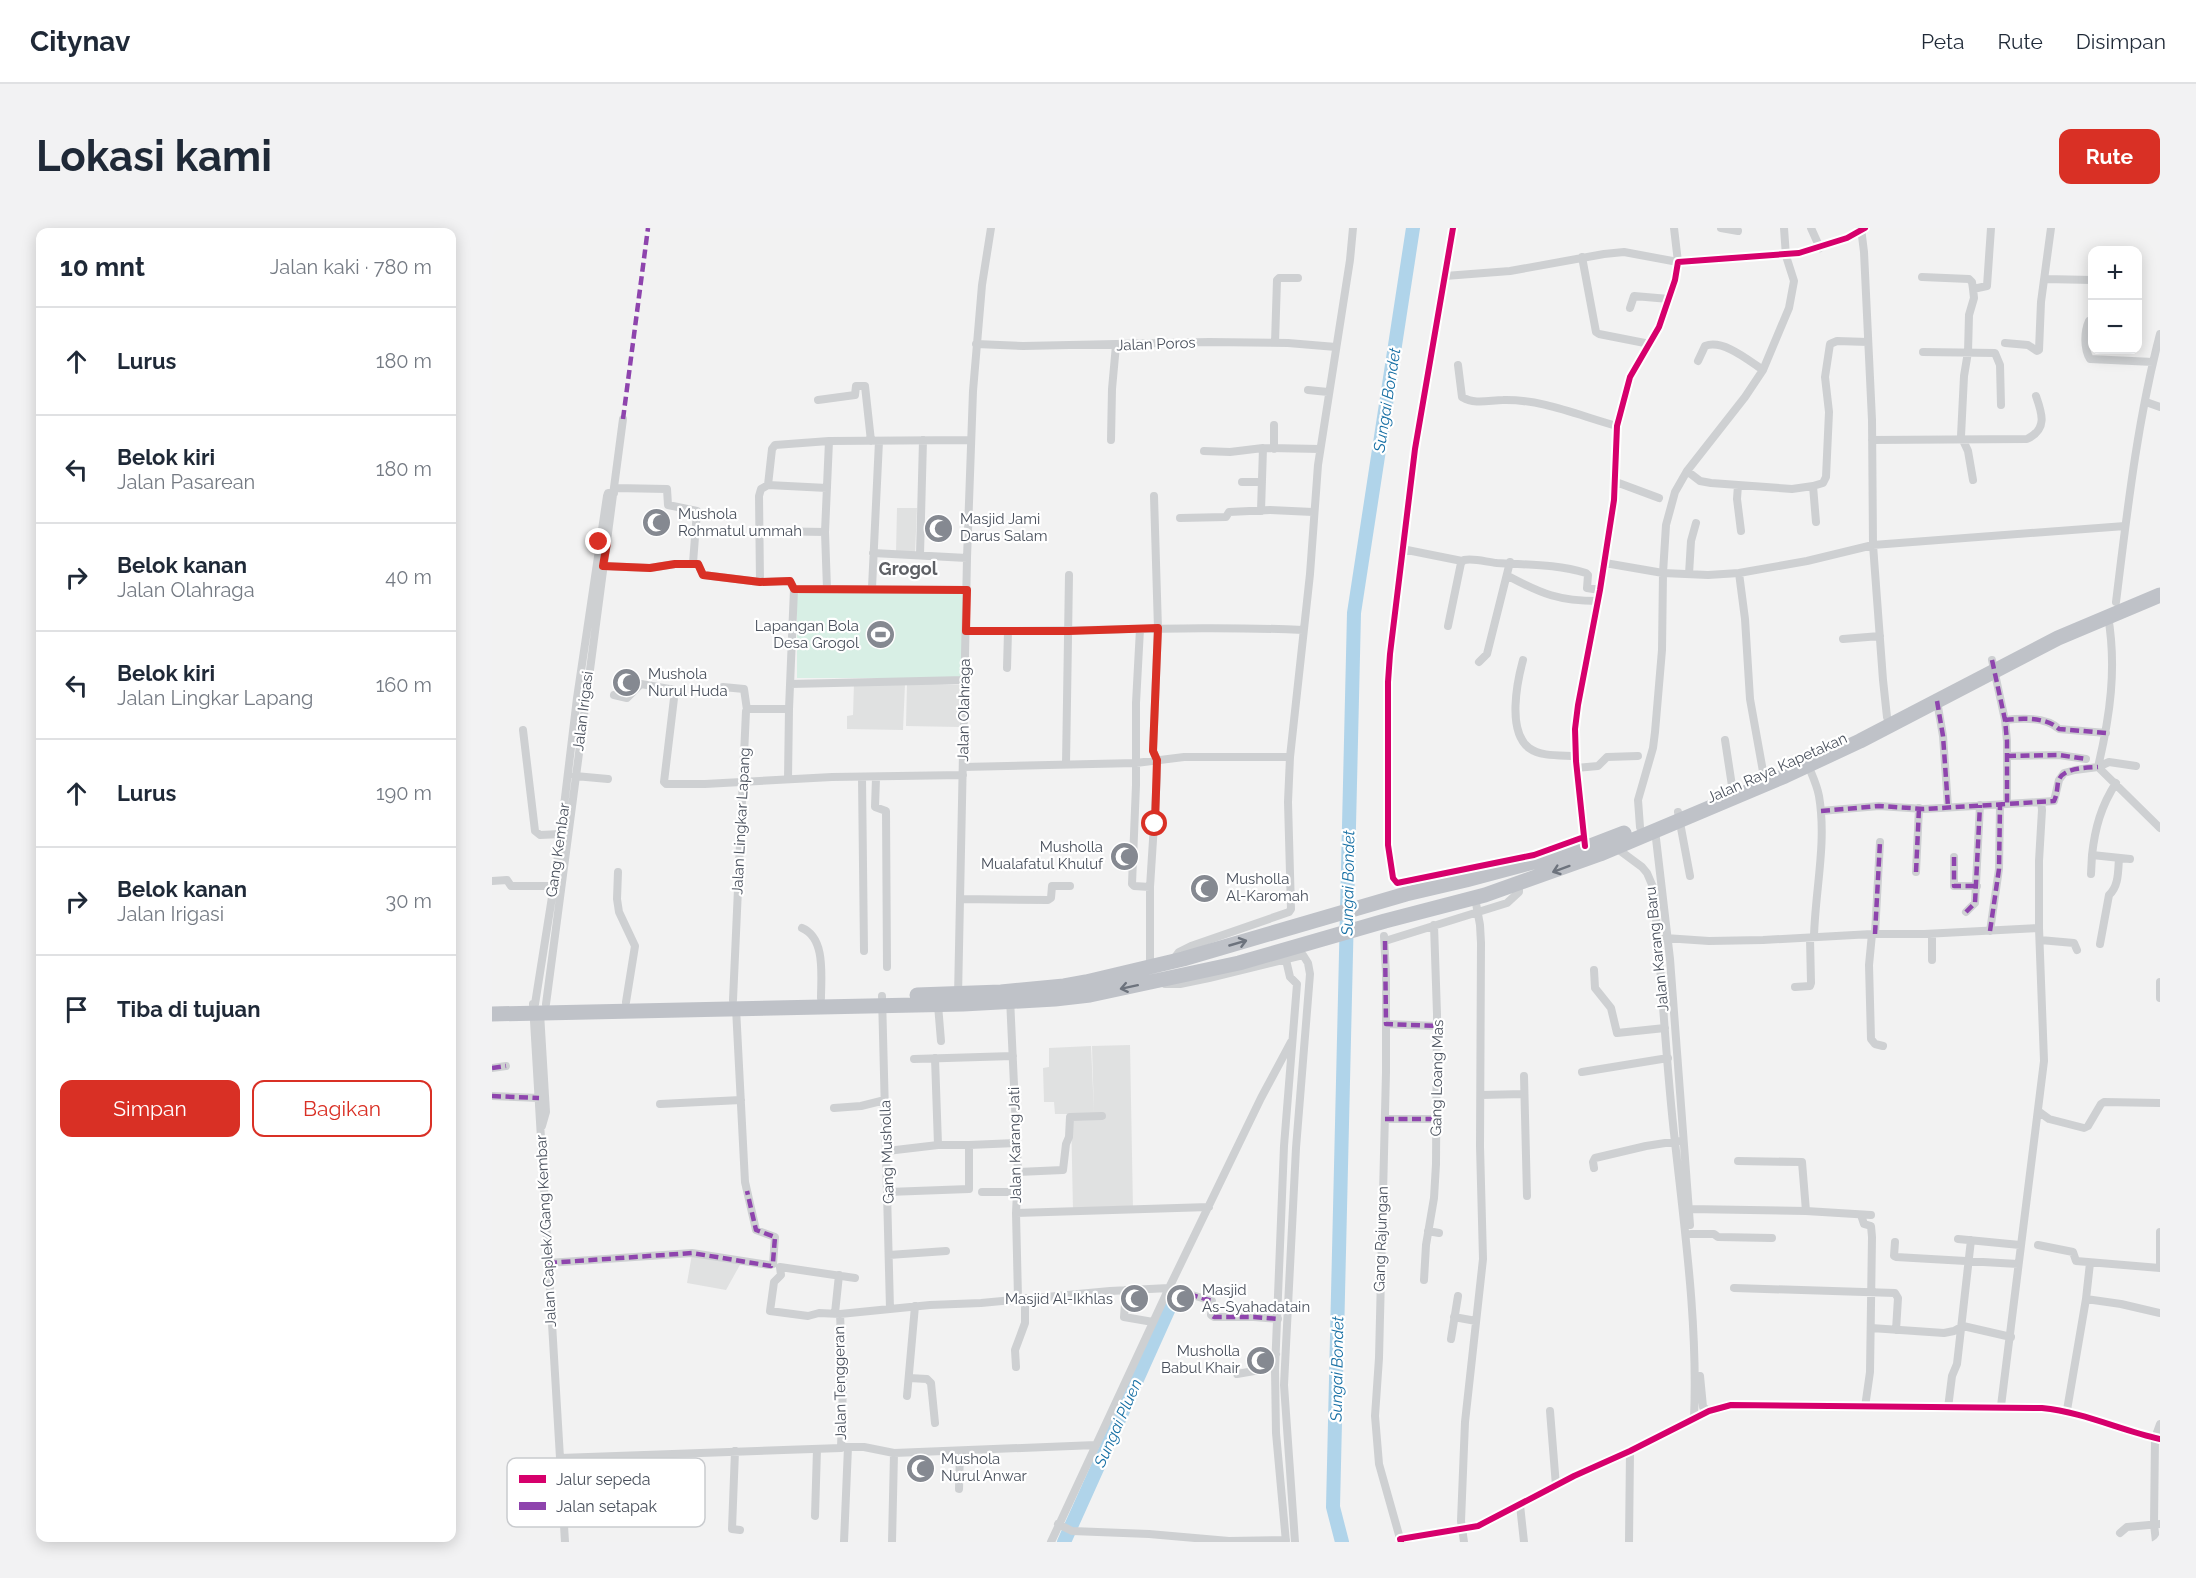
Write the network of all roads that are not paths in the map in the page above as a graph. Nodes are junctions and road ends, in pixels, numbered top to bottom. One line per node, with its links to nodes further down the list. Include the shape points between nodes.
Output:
1 (991, 228): 29 (street, Jalan Olahraga)
2 (1353, 228): 32 (street)
3 (1453, 228): 16 (street)
4 (1674, 228): 15 (street)
5 (1721, 228): 11 (street)
6 (1784, 228): 13 (street)
7 (1811, 228): 12 (street)
8 (1862, 228): 12 (street); 26 (street)
9 (1991, 228): 21 (street, via 1986,286)
10 (2051, 228): 19 (street)
11 (1738, 231)
12 (1820, 248): 13 (street)
13 (1786, 256): 15 (street); 38 (street, via 1794,281 1791,299)
14 (1582, 257): 15 (street, via 1624,252); 16 (street, via 1510,271); 30 (street, via 1596,332)
15 (1678, 262): 22 (street)
16 (1445, 276): 83 (street)
17 (1922, 277): 21 (street, via 1969,279)
18 (1298, 278): 27 (street, via 1277,280)
19 (2045, 279): 20 (street); 28 (street, via 2039,350)
20 (2088, 280)
21 (1973, 289): 34 (street)
22 (1669, 299): 23 (street, via 1634,296); 30 (street)
23 (1630, 308)
24 (2088, 324): 36 (street, via 2090,359)
25 (2160, 334): 36 (street)
26 (1868, 342): 53 (street); 67 (street, via 1837,340 1830,344 1825,377 1829,411 1826,477)
27 (1275, 343): 31 (street, Jalan Poros); 32 (street, Jalan Poros)
28 (2005, 343)
29 (976, 344): 31 (street, Jalan Poros); 51 (street, Jalan Olahraga)
30 (1650, 344): 48 (street, via 1630,377)
31 (1116, 345): 52 (street)
32 (1336, 347): 40 (street)
33 (1923, 352): 34 (street)
34 (1968, 352): 44 (street, via 1995,353 2000,364); 49 (street)
35 (1698, 361): 38 (street, via 1705,346 1712,344 1729,349)
36 (2153, 362): 43 (street)
37 (1458, 365): 48 (street, via 1465,399 1529,401)
38 (1761, 369): 60 (street, via 1745,397)
39 (1308, 390): 40 (street)
40 (1328, 392): 58 (street)
41 (2036, 396): 49 (street, via 2042,420 2031,437)
42 (818, 400): 55 (street, via 855,395 856,386 865,386)
43 (2146, 402): 45 (street); 77 (street)
44 (2001, 405)
45 (2160, 407)
46 (623, 419): 69 (street)
47 (1274, 425): 57 (street)
48 (1617, 426): 64 (street)
49 (1962, 439): 53 (street); 61 (street)
50 (923, 440): 51 (street); 55 (street); 85 (street)
51 (971, 440): 86 (street, Jalan Olahraga)
52 (1111, 440)
53 (1872, 440): 82 (street)
54 (829, 441): 55 (street); 65 (street, via 775,445); 68 (street)
55 (875, 441): 84 (street)
56 (1263, 448): 57 (street); 59 (street); 63 (street)
57 (1274, 449): 58 (street)
58 (1320, 449): 73 (street)
59 (1204, 451)
60 (1687, 471): 66 (street, via 1700,481); 92 (street, via 1668,510)
61 (1973, 480)
62 (1242, 482): 63 (street)
63 (1262, 482): 72 (street)
64 (1616, 482): 71 (street); 90 (street)
65 (768, 485): 68 (street); 78 (street, via 761,489)
66 (1738, 485): 67 (street, via 1792,489); 79 (street)
67 (1814, 486): 75 (street)
68 (827, 488): 80 (street)
69 (612, 492): 81 (street); 89 (street, via 667,489 668,506 697,511)
70 (1155, 495): 109 (street)
71 (1659, 498)
72 (1261, 511): 73 (street); 74 (street)
73 (1313, 512): 111 (street)
74 (1180, 518)
75 (1816, 522)
76 (1696, 523): 94 (street)
77 (2126, 526): 82 (street); 107 (street)
78 (758, 531): 80 (street); 97 (street)
79 (1741, 531)
80 (825, 532): 101 (street)
81 (603, 542): 91 (street); 106 (street)
82 (1873, 545): 93 (street); 115 (street)
83 (1401, 549): 87 (street); 167 (street, via 1388,682 1388,845 1394,881)
84 (873, 553): 85 (street); 99 (street)
85 (920, 555): 86 (street)
86 (967, 558): 102 (street, Jalan Olahraga)
87 (1462, 561): 88 (street); 108 (street)
88 (1510, 562): 96 (street); 103 (street, via 1561,566 1586,573 1587,588)
89 (693, 563): 91 (street, via 650,568); 97 (street, via 699,565 703,575)
90 (1605, 564): 92 (street); 103 (street)
91 (603, 566): 106 (street)
92 (1661, 572): 94 (street); 164 (street, via 1662,650 1655,732 1638,800)
93 (1739, 573): 94 (street); 148 (street, via 1750,699)
94 (1689, 574)
95 (1069, 575): 114 (street)
96 (1508, 576): 105 (street, via 1553,597); 118 (street, via 1487,654)
97 (760, 582): 100 (street, via 790,581)
98 (2160, 585): 107 (highway, Jalan Raya Kapetakan)
99 (872, 588): 101 (street); 102 (street)
100 (794, 589): 101 (street); 122 (street)
101 (827, 589)
102 (967, 590): 112 (street, Jalan Olahraga)
103 (1600, 590): 105 (street)
104 (2160, 595): 107 (highway, Jalan Raya Kapetakan)
105 (1598, 601): 134 (street, via 1578,705)
106 (595, 606): 125 (street)
107 (2112, 609): 119 (highway, Jalan Raya Kapetakan); 132 (street, via 2113,662)
108 (1448, 626)
109 (1158, 628): 110 (street); 111 (street); 139 (street, via 1153,751)
110 (1140, 629): 114 (street); 140 (street)
111 (1303, 630): 137 (street)
112 (966, 631): 113 (street); 121 (street, Jalan Olahraga)
113 (1008, 631): 114 (street); 120 (street)
114 (1069, 631): 141 (street)
115 (1880, 636): 116 (street); 130 (street)
116 (1843, 639)
117 (1523, 660): 134 (street, via 1516,706 1523,741 1540,752)
118 (1479, 662)
119 (1993, 665): 126 (highway, Jalan Raya Kapetakan); 129 (street); 130 (highway, Jalan Raya Kapetakan)
120 (1007, 668)
121 (965, 680): 122 (street); 146 (street, Jalan Olahraga)
122 (790, 684): 127 (street)
123 (723, 687): 128 (street, via 744,689)
124 (614, 695): 153 (street, via 627,698 641,684 675,690 665,783)
125 (581, 698): 147 (street, Jalan Irigasi); 165 (street, Gang Kembar)
126 (1937, 701): 130 (highway, Jalan Raya Kapetakan); 159 (street)
127 (789, 709): 128 (street); 152 (street)
128 (747, 710): 153 (street, Jalan Lingkar Lapang)
129 (2005, 720): 132 (street, via 2024,719 2054,724 2059,729); 136 (street)
130 (1889, 721): 142 (highway, Jalan Raya Kapetakan)
131 (523, 730): 165 (street, via 535,831)
132 (2106, 733): 143 (street)
133 (1725, 741): 155 (street)
134 (1576, 756): 145 (street)
135 (1638, 756): 145 (street, via 1607,757 1598,766)
136 (2007, 756): 138 (street); 158 (street, via 2009,785)
137 (1290, 757): 139 (street); 200 (street, via 1291,909 1183,950)
138 (2086, 759)
139 (1157, 760): 140 (street); 181 (street)
140 (1136, 763): 141 (street); 181 (street, via 1132,884)
141 (1066, 764): 146 (street)
142 (1799, 766): 148 (highway, Jalan Raya Kapetakan); 155 (highway, Jalan Raya Kapetakan); 161 (street, via 1818,793)
143 (2098, 766): 144 (street, via 2110,761); 154 (street); 156 (street, via 2064,773 2055,800)
144 (2136, 766)
145 (1576, 768): 167 (street)
146 (963, 771): 150 (street); 182 (street, Jalan Olahraga)
147 (575, 776): 151 (street); 216 (street, Jalan Irigasi)
148 (1764, 777): 155 (highway, Jalan Raya Kapetakan)
149 (862, 778): 150 (street); 152 (street); 197 (street)
150 (876, 778): 201 (street, via 875,807 886,812)
151 (608, 779)
152 (788, 779): 153 (street)
153 (743, 782): 212 (street, Jalan Lingkar Lapang)
154 (2116, 783): 163 (street); 169 (street, via 2098,819)
155 (1732, 794): 162 (highway, Jalan Raya Kapetakan)
156 (2041, 802): 158 (street); 187 (street)
157 (1980, 805): 158 (street); 159 (street); 180 (street)
158 (2003, 805): 188 (street)
159 (1948, 807): 160 (street)
160 (1919, 808): 161 (street, via 1879,806); 174 (street)
161 (1821, 812): 193 (street, via 1821,858)
162 (1679, 816): 164 (highway, Jalan Raya Kapetakan); 176 (street)
163 (2160, 828)
164 (1643, 832): 168 (highway, Jalan Raya Kapetakan); 192 (street)
165 (561, 834): 178 (street, Gang Kembar)
166 (1880, 842): 190 (street)
167 (1585, 843): 168 (highway, Jalan Raya Kapetakan); 200 (highway, Jalan Raya Kapetakan, one-way to 167)
168 (1613, 844): 183 (highway, one-way to 183); 192 (street, Jalan Karang Baru, via 1647,873)
169 (2092, 855): 171 (street); 175 (street)
170 (1954, 857): 180 (street, via 1954,886)
171 (2119, 858): 172 (street); 195 (street)
172 (2130, 859)
173 (618, 872): 211 (street, via 619,912 635,946)
174 (1916, 872)
175 (2091, 874)
176 (1690, 876)
177 (492, 881): 178 (street, via 507,880 511,886)
178 (554, 886): 216 (street, Gang Kembar)
179 (1070, 886): 182 (street, via 1052,886 1048,900)
180 (1977, 886): 184 (street, via 1974,904)
181 (1150, 887): 203 (street)
182 (960, 899): 209 (street, Jalan Olahraga)
183 (1477, 905): 185 (street); 189 (highway); 234 (street, via 1481,943)
184 (1966, 912)
185 (1434, 925): 189 (street); 219 (street, Gang Loang Mas)
186 (802, 928): 207 (street, via 816,939)
187 (2040, 928): 188 (street); 194 (street)
188 (1990, 931): 191 (street)
189 (1383, 933): 203 (highway, via 1308,943 1239,963); 218 (street, Gang Rajungan)
190 (1874, 934): 191 (street); 193 (street); 223 (street, via 1869,964 1871,1039)
191 (1932, 934): 199 (street)
192 (1663, 937): 193 (street, via 1709,941); 220 (street, Jalan Karang Baru)
193 (1812, 938): 205 (street, via 1810,986)
194 (2040, 940): 196 (street, via 2074,943); 241 (street, via 2044,1061)
195 (2100, 944)
196 (2077, 950)
197 (864, 951)
198 (1286, 960): 203 (street, via 1180,984 1166,984); 221 (street, via 1289,985 1296,993); 337 (street, via 1303,955 1310,974 1295,1159 1284,1385)
199 (1932, 960)
200 (1172, 962): 203 (highway, Jalan Raya Kapetakan)
201 (887, 967)
202 (1594, 970): 220 (street, via 1595,988 1611,1008 1617,1033)
203 (1153, 974): 206 (highway)
204 (2160, 982): 208 (street)
205 (1795, 987)
206 (1010, 997): 209 (highway); 224 (street, Jalan Karang Jati)
207 (821, 998): 210 (highway); 212 (highway)
208 (2160, 998)
209 (958, 999): 210 (highway); 213 (highway)
210 (883, 1001): 212 (highway); 213 (highway); 237 (street, Gang Musholla)
211 (627, 1002): 214 (highway); 216 (highway)
212 (740, 1004): 214 (highway); 236 (street, Jalan Lingkar Lapang)
213 (938, 1005): 222 (street)
214 (691, 1006): 216 (highway)
215 (492, 1007): 216 (highway)
216 (537, 1008): 217 (highway); 235 (street, Jalan Caplek/Gang Kembar); 245 (street, via 546,1112)
217 (492, 1014)
218 (1386, 1024): 219 (street); 243 (street, Gang Rajungan)
219 (1437, 1026): 244 (street, Gang Loang Mas)
220 (1670, 1032): 226 (street); 246 (street)
221 (1293, 1039): 258 (street); 296 (street, via 1284,1146)
222 (940, 1041)
223 (1883, 1046)
224 (1013, 1056): 225 (street); 247 (street, Jalan Karang Jati)
225 (935, 1058): 227 (street); 248 (street)
226 (1668, 1058): 230 (street); 246 (street)
227 (914, 1059)
228 (506, 1066): 229 (street)
229 (492, 1068)
230 (1582, 1072)
231 (1524, 1076): 232 (street)
232 (1524, 1094): 234 (street); 257 (street)
233 (492, 1095): 235 (street)
234 (1481, 1095): 297 (street, via 1483,1259)
235 (539, 1098): 245 (street, Jalan Caplek/Gang Kembar)
236 (741, 1100): 239 (street); 277 (street, Jalan Lingkar Lapang, via 747,1191 756,1230 775,1237 772,1265 692,1253)
237 (885, 1100): 240 (street); 250 (street, Gang Musholla)
238 (2160, 1103): 241 (street, via 2104,1102 2084,1128 2049,1119)
239 (660, 1104)
240 (834, 1108)
241 (2038, 1111): 272 (street)
242 (1102, 1116): 253 (street, via 1070,1117 1064,1170)
243 (1385, 1119): 244 (street); 338 (street, Gang Rajungan, via 1375,1416 1379,1464)
244 (1436, 1119): 264 (street, Gang Loang Mas, via 1434,1198)
245 (540, 1129): 277 (street, Jalan Caplek/Gang Kembar)
246 (1678, 1141): 252 (street, via 1595,1158); 259 (street); 308 (street)
247 (1017, 1143): 249 (street); 253 (street, Jalan Karang Jati)
248 (938, 1144): 249 (street); 250 (street)
249 (969, 1145): 254 (street, via 969,1189)
250 (887, 1151): 254 (street, Gang Musholla)
251 (1738, 1161): 260 (street, via 1802,1162)
252 (1594, 1168)
253 (1018, 1172): 256 (street, Jalan Karang Jati)
254 (888, 1192): 275 (street, Gang Musholla)
255 (982, 1192): 256 (street)
256 (1017, 1192): 261 (street, Jalan Karang Jati)
257 (1527, 1196)
258 (1209, 1206): 261 (street); 285 (street)
259 (1689, 1209): 260 (street); 267 (street)
260 (1806, 1211): 262 (street)
261 (1016, 1213): 289 (street, Jalan Karang Jati)
262 (1861, 1215): 263 (street); 287 (street, via 1864,1224 1871,1226)
263 (1871, 1215)
264 (1428, 1231): 266 (street); 283 (street, Gang Loang Mas)
265 (2160, 1232): 280 (street)
266 (1439, 1233)
267 (1690, 1233): 268 (street); 308 (street)
268 (1772, 1238)
269 (1958, 1239): 270 (street)
270 (1971, 1240): 272 (street); 276 (street)
271 (1895, 1242): 276 (street, via 1896,1257)
272 (2020, 1245): 279 (street)
273 (2038, 1245): 278 (street, via 2073,1252 2076,1261)
274 (945, 1251): 275 (street)
275 (889, 1255): 292 (street, Gang Musholla)
276 (1968, 1261): 279 (street); 299 (street)
277 (548, 1263): 326 (street, Jalan Caplek/Gang Kembar)
278 (2090, 1263): 280 (street); 290 (street)
279 (2018, 1264): 302 (street)
280 (2160, 1266)
281 (839, 1275): 282 (street); 293 (street, Jalan Tenggeran); 293 (street, via 780,1267 781,1275 775,1280 770,1305 772,1312 808,1316)
282 (855, 1278)
283 (1424, 1280)
284 (1734, 1288): 287 (street)
285 (1172, 1289): 286 (street); 296 (street, via 1212,1301 1214,1317); 298 (street)
286 (1126, 1290): 289 (street); 298 (street, via 1124,1317)
287 (1872, 1292): 300 (street); 301 (street, via 1898,1294)
288 (1458, 1296): 295 (street)
289 (1021, 1298): 291 (street); 305 (street, Jalan Karang Jati, via 1025,1323 1015,1350)
290 (2086, 1299): 294 (street); 313 (street)
291 (915, 1306): 292 (street); 307 (street)
292 (890, 1309): 293 (street)
293 (838, 1313): 320 (street, Jalan Tenggeran)
294 (2160, 1313)
295 (1454, 1317): 297 (street); 303 (street)
296 (1278, 1319): 304 (street)
297 (1476, 1321): 335 (street, via 1465,1422)
298 (1153, 1322): 319 (street)
299 (1960, 1327): 301 (street, via 1944,1333); 302 (street); 312 (street)
300 (1871, 1328): 301 (street); 311 (street)
301 (1896, 1330)
302 (2011, 1337): 310 (street)
303 (1451, 1339)
304 (1276, 1354): 306 (street, via 1260,1370); 337 (street, via 1276,1433)
305 (1016, 1367)
306 (1237, 1374)
307 (909, 1378): 309 (street); 316 (street, via 927,1379 931,1383)
308 (1698, 1383): 315 (street); 315 (street)
309 (907, 1396)
310 (2001, 1406): 312 (street); 313 (street)
311 (1865, 1407): 312 (street); 315 (street, via 1731,1405)
312 (1948, 1408)
313 (2067, 1410): 318 (street)
314 (1550, 1411): 327 (street)
315 (1701, 1415): 324 (street)
316 (935, 1423)
317 (2160, 1424): 318 (street)
318 (2158, 1438): 331 (street)
319 (1096, 1445): 323 (street); 332 (street)
320 (844, 1447): 321 (street, Jalan Tenggeran); 325 (street); 340 (street)
321 (817, 1449): 322 (street, Jalan Tenggeran); 330 (street)
322 (735, 1451): 326 (street, Jalan Tenggeran); 334 (street, via 732,1529)
323 (960, 1451): 325 (street); 328 (street)
324 (1630, 1451): 327 (street); 345 (street)
325 (894, 1453): 341 (street)
326 (560, 1458)
327 (1556, 1486): 329 (street)
328 (959, 1489)
329 (1520, 1505): 335 (street); 344 (street)
330 (815, 1516)
331 (2157, 1524): 336 (street, via 2127,1527); 346 (street)
332 (1059, 1525): 337 (street, via 1069,1531); 342 (street)
333 (564, 1527): 339 (street)
334 (740, 1530)
335 (1462, 1531): 338 (street); 343 (street)
336 (2120, 1533)
337 (1289, 1541)
338 (1401, 1541)
339 (565, 1542)
340 (844, 1542)
341 (892, 1542)
342 (1051, 1542)
343 (1464, 1542)
344 (1524, 1542)
345 (1629, 1542)
346 (2156, 1542)

